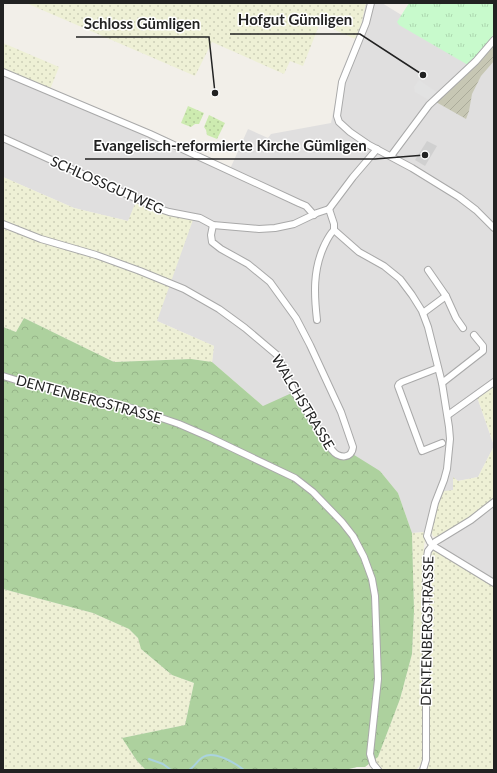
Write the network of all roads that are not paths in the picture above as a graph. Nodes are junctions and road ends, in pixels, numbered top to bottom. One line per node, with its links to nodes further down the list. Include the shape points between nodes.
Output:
1 (371, 3): 5 (street, via 366,23 342,82 338,119 344,128)
2 (494, 40): 6 (street, via 476,61 428,106)
3 (3, 72): 8 (street, via 150,134 300,202)
4 (3, 138): 10 (street, SCHLOSSGUTWEG, via 157,208 200,218)
5 (378, 149): 6 (street); 7 (street)
6 (391, 156): 11 (street, via 459,197)
7 (329, 209): 8 (street); 12 (street)
8 (314, 215): 10 (street, via 275,228)
9 (3, 224): 10 (street, WALCHSTRASSE, via 140,271 184,289 219,309 277,355 294,392 332,450 341,457 348,456 353,446 341,412 296,318 270,282 248,264 212,242)
10 (213, 225)
11 (494, 228)
12 (334, 230): 15 (street, via 358,252 384,266 400,279); 16 (street, via 320,254 316,269)
13 (428, 270): 14 (street)
14 (446, 296): 15 (street); 17 (street)
15 (424, 313): 19 (street)
16 (317, 320)
17 (463, 328)
18 (474, 335): 22 (street, via 483,346 483,351)
19 (438, 368): 22 (street); 24 (street, via 402,382 398,386 422,451)
20 (3, 376): 28 (street, DENTENBERGSTRASSE, via 135,408 191,429 295,478 313,492 342,522 354,536 364,557 374,592 378,679 370,754)
21 (494, 382): 23 (street)
22 (442, 383): 23 (street)
23 (448, 415): 26 (street, via 448,462 427,536)
24 (442, 443)
25 (494, 502): 26 (street, DENTENBERGSTRASSE, via 471,520)
26 (432, 544): 27 (street); 29 (street, DENTENBERGSTRASSE, via 426,562 426,760)
27 (494, 583)
28 (378, 770)
29 (423, 770)

